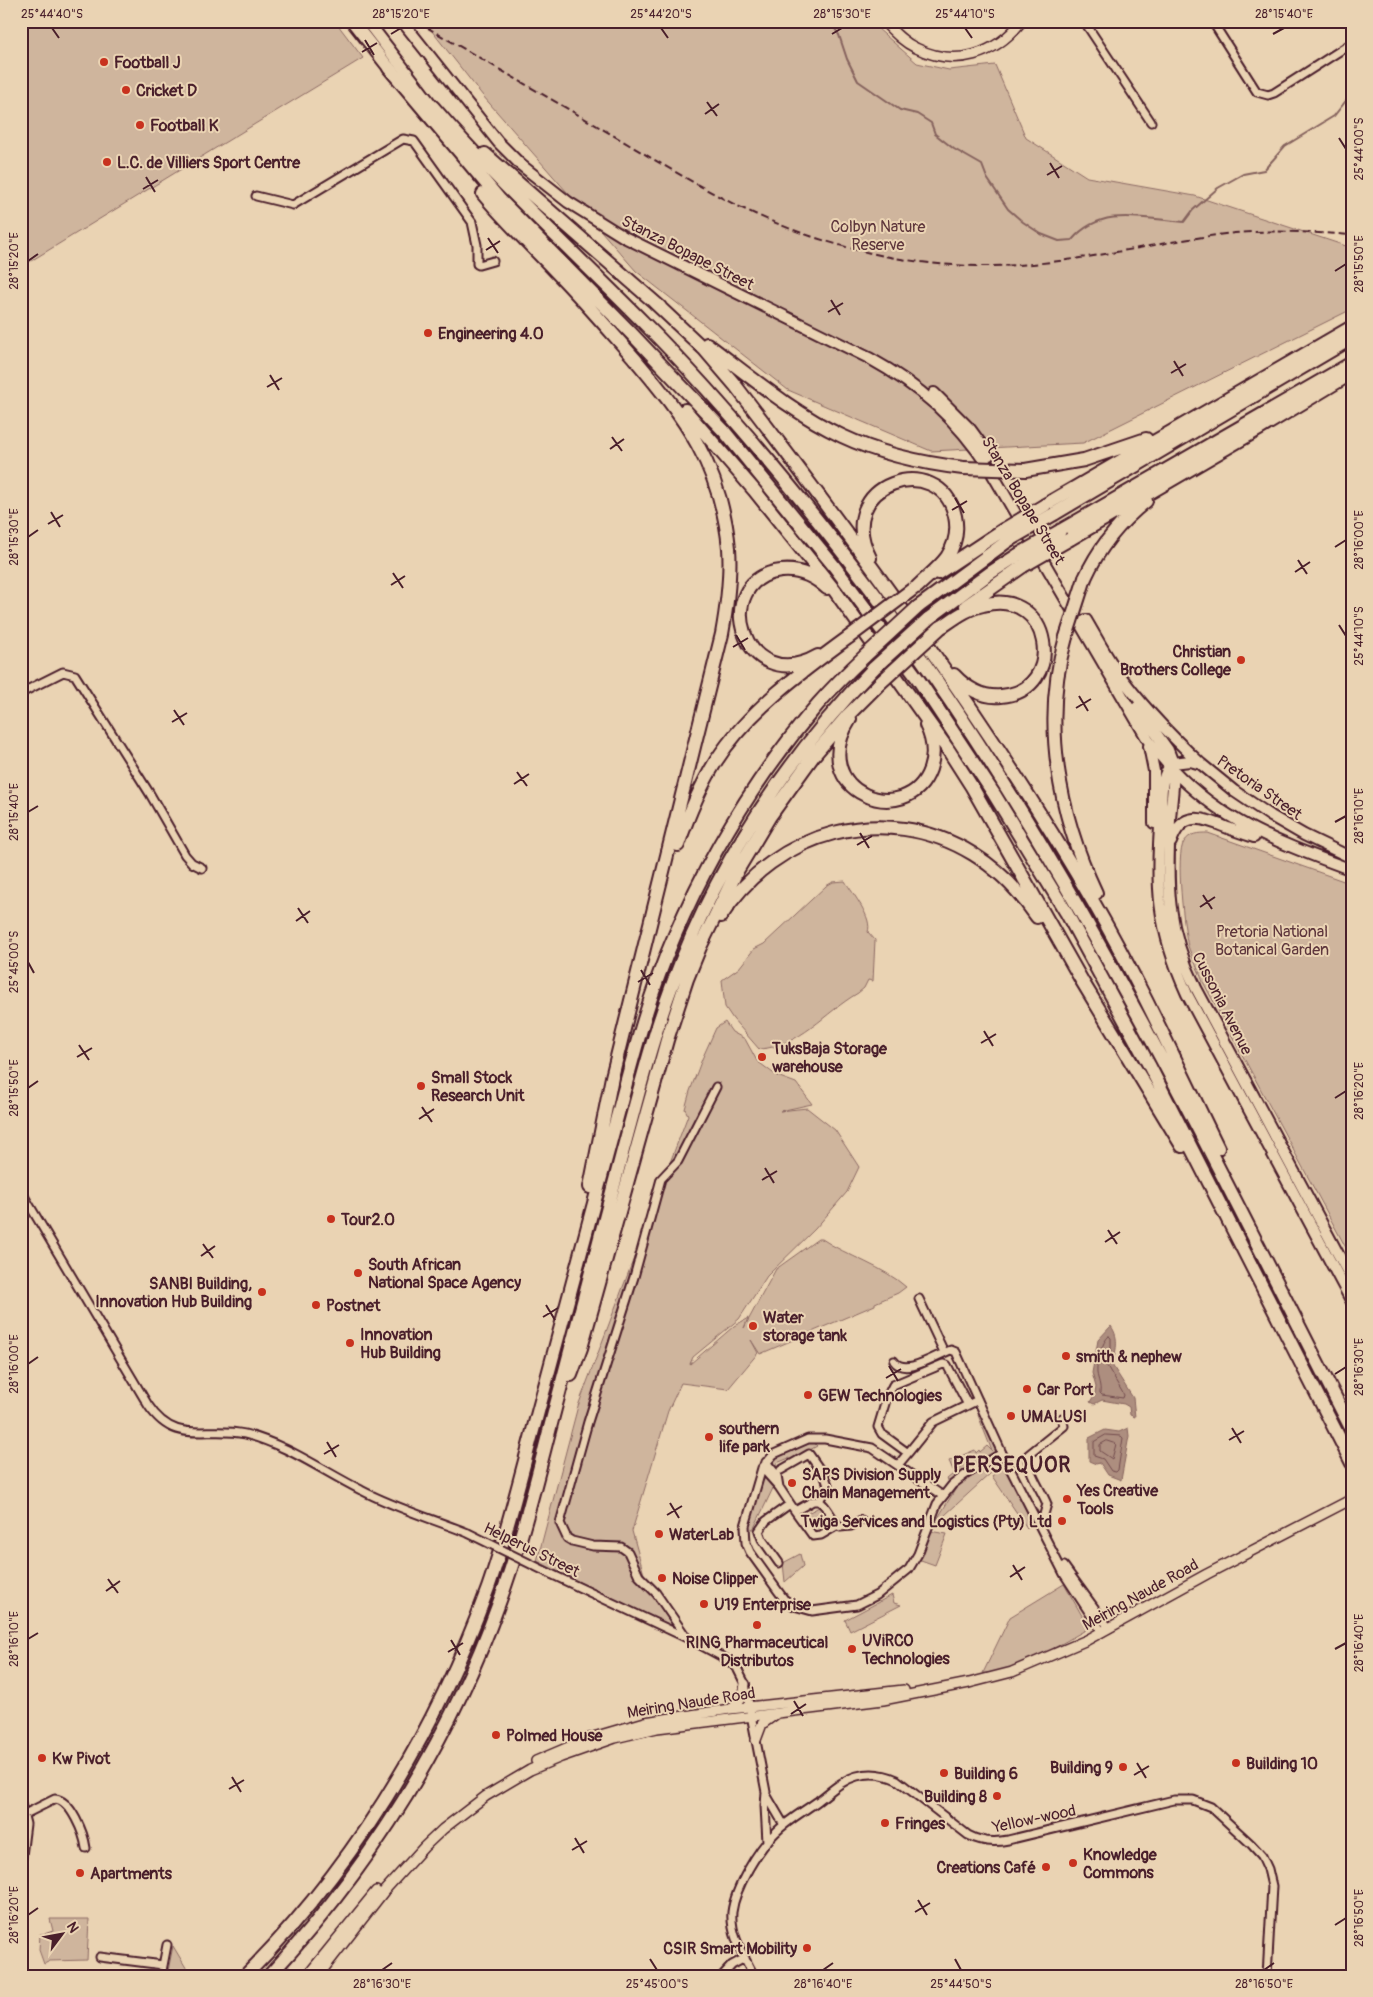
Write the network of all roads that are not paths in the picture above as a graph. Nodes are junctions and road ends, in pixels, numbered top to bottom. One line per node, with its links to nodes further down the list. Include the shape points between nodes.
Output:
1 (352, 21): 9 (main road)
2 (367, 21): 10 (main road)
3 (882, 21): 4 (street, via 909,44 928,53 957,57 992,48 1007,38)
4 (1022, 21)
5 (1084, 21): 11 (street)
6 (1212, 21): 8 (street, via 1257,92 1264,95 1274,93)
7 (403, 23): 12 (main road, Stanza Bopape Street)
8 (1352, 44)
9 (389, 68): 17 (highway, via 495,208); 54 (highway, via 487,186 724,431 834,566 918,679 1066,912)
10 (434, 107): 15 (highway, via 510,178); 65 (highway, via 493,174 646,325 728,413 837,545 923,661 1043,845 1118,975)
11 (1151, 122)
12 (486, 128): 33 (main road, Stanza Bopape Street, via 541,177 599,216 886,360 936,395 970,429 995,464); 37 (main road, Stanza Bopape Street, via 536,178 602,225 869,358 936,404 970,440 989,468)
13 (256, 196): 14 (street, via 293,205 402,138 414,141 472,222 478,264)
14 (493, 261)
15 (655, 303): 21 (highway, bridge, via 781,400 826,428 902,458 963,468 1025,470 1084,460 1157,434); 28 (highway, via 705,350 735,385)
16 (1352, 327): 21 (highway)
17 (616, 336): 30 (highway, via 754,490); 47 (highway, via 675,407 697,442 716,488 726,522 729,549 722,634)
18 (1352, 338): 23 (highway)
19 (1352, 363): 25 (highway)
20 (1352, 372): 22 (highway)
21 (1250, 386): 23 (highway)
22 (1226, 448): 25 (highway); 50 (highway, bridge, via 1160,491 1131,514 1104,544 1085,578 1066,637 1058,680 1055,724 1066,810 1085,868)
23 (1050, 510): 24 (highway, bridge)
24 (1006, 535): 27 (highway); 59 (highway, bridge, via 918,607 821,700 755,786 714,856 675,934 649,1002)
25 (1065, 535): 26 (highway, bridge)
26 (1021, 561): 29 (highway); 60 (highway, bridge, via 990,573 928,619 847,696 802,749 752,822 718,881 671,987 644,1071)
27 (915, 588): 28 (highway, via 948,556 956,534 955,520 950,504 940,492 921,481 906,480 877,493 862,519 867,551); 32 (highway, bridge)
28 (897, 601): 31 (highway)
29 (942, 626): 31 (highway, via 981,605 999,602 1014,605 1030,615 1042,634 1044,653 1040,671 1028,686 1016,693 1004,696 984,694 972,690 958,679); 35 (highway, bridge)
30 (866, 634): 32 (highway, via 831,592 803,573 784,571 771,574 757,582 743,600 740,621 746,640 756,653 771,662 785,666 805,662); 34 (highway)
31 (922, 636): 50 (highway, via 1032,800 1096,907)
32 (848, 638): 47 (highway, via 758,710 716,762 685,826)
33 (1115, 669): 38 (main road, Stanza Bopape Street, via 1154,717); 39 (main road, via 1168,750)
34 (892, 670): 35 (highway, via 928,729 933,756 929,773 920,786 906,796 889,800 865,796 853,788 842,772 838,754 848,722); 48 (highway, via 962,770)
35 (878, 685): 49 (highway, via 814,755 770,816 716,912)
36 (21, 693): 45 (street, via 63,672 75,676 185,855)
37 (1148, 740): 39 (main road, Stanza Bopape Street); 41 (main road, via 1153,762)
38 (1201, 764): 39 (main road, Pretoria Street, via 1190,761); 44 (main road, Pretoria Street, via 1271,816)
39 (1172, 767): 40 (main road, Stanza Bopape Street); 41 (main road, via 1162,785); 42 (main road, Cussonia Avenue)
40 (1189, 785): 43 (main road, Pretoria Street, via 1235,820)
41 (1158, 846): 56 (main road, Cussonia Avenue, via 1160,914 1179,976)
42 (1168, 850): 43 (main road, via 1181,825 1198,818); 53 (main road, Cussonia Avenue, via 1170,909 1186,967)
43 (1305, 853): 46 (main road, Pretoria Street)
44 (1352, 858)
45 (202, 868)
46 (1352, 870)
47 (644, 949): 59 (highway, via 612,1077 580,1232 545,1369)
48 (1082, 981): 49 (highway, via 1025,900 990,866 972,853 940,838 886,827 852,829 817,838 794,847 761,869 723,913); 54 (highway)
49 (685, 985): 60 (highway, via 654,1083 581,1348)
50 (1151, 1010): 64 (highway)
51 (716, 1087): 82 (street, via 678,1161 658,1185 634,1277 560,1523 566,1538 572,1541 621,1547 628,1552 638,1576 656,1593)
52 (21, 1191): 82 (street, Helperus Street, bridge, via 158,1418 168,1426 185,1432 229,1432 258,1438 363,1491 468,1533)
53 (1352, 1280)
54 (1267, 1296): 68 (highway)
55 (920, 1299): 57 (street)
56 (1352, 1302)
57 (944, 1352): 58 (street, via 905,1368); 61 (street, via 952,1350 958,1355)
58 (894, 1361)
59 (546, 1382): 101 (highway, via 498,1558 462,1656 438,1706 401,1773 353,1848 306,1909)
60 (559, 1394): 102 (highway, via 500,1600 443,1732 366,1858)
61 (978, 1400): 62 (street); 66 (street)
62 (968, 1405): 67 (street, via 933,1422); 67 (street, via 945,1364 893,1385 878,1426 882,1434)
63 (1062, 1418): 78 (street, via 1064,1426 1028,1455 1030,1470 1047,1504)
64 (1352, 1421)
65 (1352, 1430)
66 (1002, 1453): 72 (street, via 957,1481); 81 (street, via 1060,1563 1068,1570)
67 (908, 1454): 70 (street)
68 (1352, 1463)
69 (764, 1465): 70 (street, via 774,1454 804,1440 821,1439 872,1448); 72 (street, via 746,1522 745,1539 750,1552 782,1597 798,1608 812,1611 857,1605 909,1569); 75 (street, via 777,1475 779,1487)
70 (898, 1465): 72 (street)
71 (781, 1470): 74 (street, via 809,1454 828,1485)
72 (942, 1496)
73 (1352, 1499): 81 (street, Meiring Naude Road)
74 (819, 1501): 76 (street); 79 (street)
75 (790, 1504): 76 (street); 80 (street, via 766,1521 759,1531)
76 (795, 1511): 79 (street, via 813,1536)
77 (861, 1520): 79 (street, via 848,1527)
78 (1041, 1525)
79 (838, 1526)
80 (779, 1563)
81 (1105, 1630): 84 (street, Meiring Naude Road, via 1063,1652 1012,1672)
82 (687, 1638): 83 (street, Helperus Street, via 731,1662)
83 (745, 1684): 85 (street, via 743,1696); 86 (street)
84 (934, 1690): 86 (street, Meiring Naude Road, via 904,1690); 87 (street, Meiring Naude Road, via 883,1700)
85 (730, 1709): 86 (street, Meiring Naude Road); 103 (street, Meiring Naude Road, via 613,1730 536,1760 486,1789 418,1844)
86 (750, 1711): 87 (street, Meiring Naude Road); 88 (street); 104 (street, Meiring Naude Road, via 615,1738 545,1763 512,1779 465,1811 414,1857 384,1890)
87 (781, 1712): 88 (street, via 764,1722)
88 (756, 1740): 89 (street)
89 (767, 1796): 92 (street); 93 (street)
90 (21, 1804): 91 (street)
91 (25, 1814): 94 (street, via 55,1799 61,1800 80,1828); 95 (street)
92 (784, 1825): 93 (street, Yellow-wood); 107 (street, Yellow-wood, via 845,1781 869,1774 882,1774 897,1780 965,1834 993,1842 1174,1800 1197,1801 1225,1818 1259,1852 1268,1869 1272,1890)
93 (767, 1842): 98 (street, Yellow-wood, via 738,1889 734,1904 733,1928)
94 (86, 1848)
95 (21, 1864)
96 (167, 1945): 99 (street)
97 (100, 1957): 99 (street)
98 (745, 1958): 105 (street); 106 (street, Yellow-wood)
99 (163, 1965): 100 (street)
100 (162, 1976)
101 (245, 1976)
102 (269, 1976)
103 (307, 1976)
104 (318, 1976)
105 (722, 1976)
106 (754, 1976)
107 (1268, 1976)

